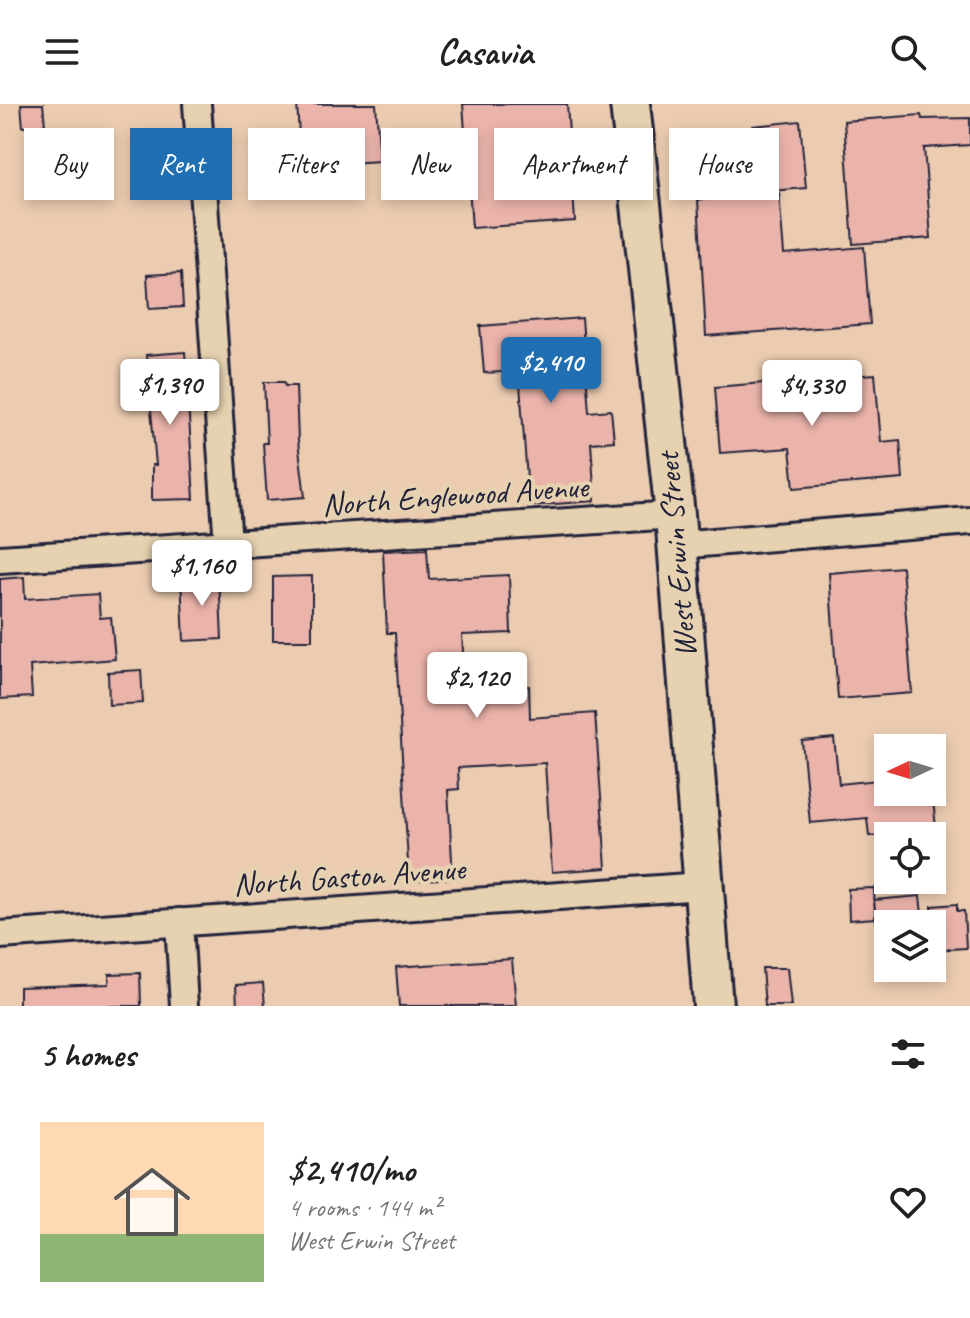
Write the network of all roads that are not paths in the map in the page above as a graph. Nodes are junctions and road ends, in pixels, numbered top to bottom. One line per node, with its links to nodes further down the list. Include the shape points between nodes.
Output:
1 (197, 104): 5 (street)
2 (630, 104): 4 (main road, West Erwin Street)
3 (970, 521): 4 (street, North Englewood Avenue)
4 (676, 530): 5 (street, North Englewood Avenue); 7 (main road, West Erwin Street)
5 (228, 544): 6 (street, North Englewood Avenue)
6 (0, 559)
7 (702, 886): 8 (street, North Gaston Avenue); 11 (main road, West Erwin Street)
8 (179, 922): 9 (street, North Gaston Avenue); 10 (street)
9 (0, 935)
10 (184, 1006)
11 (713, 1006)

